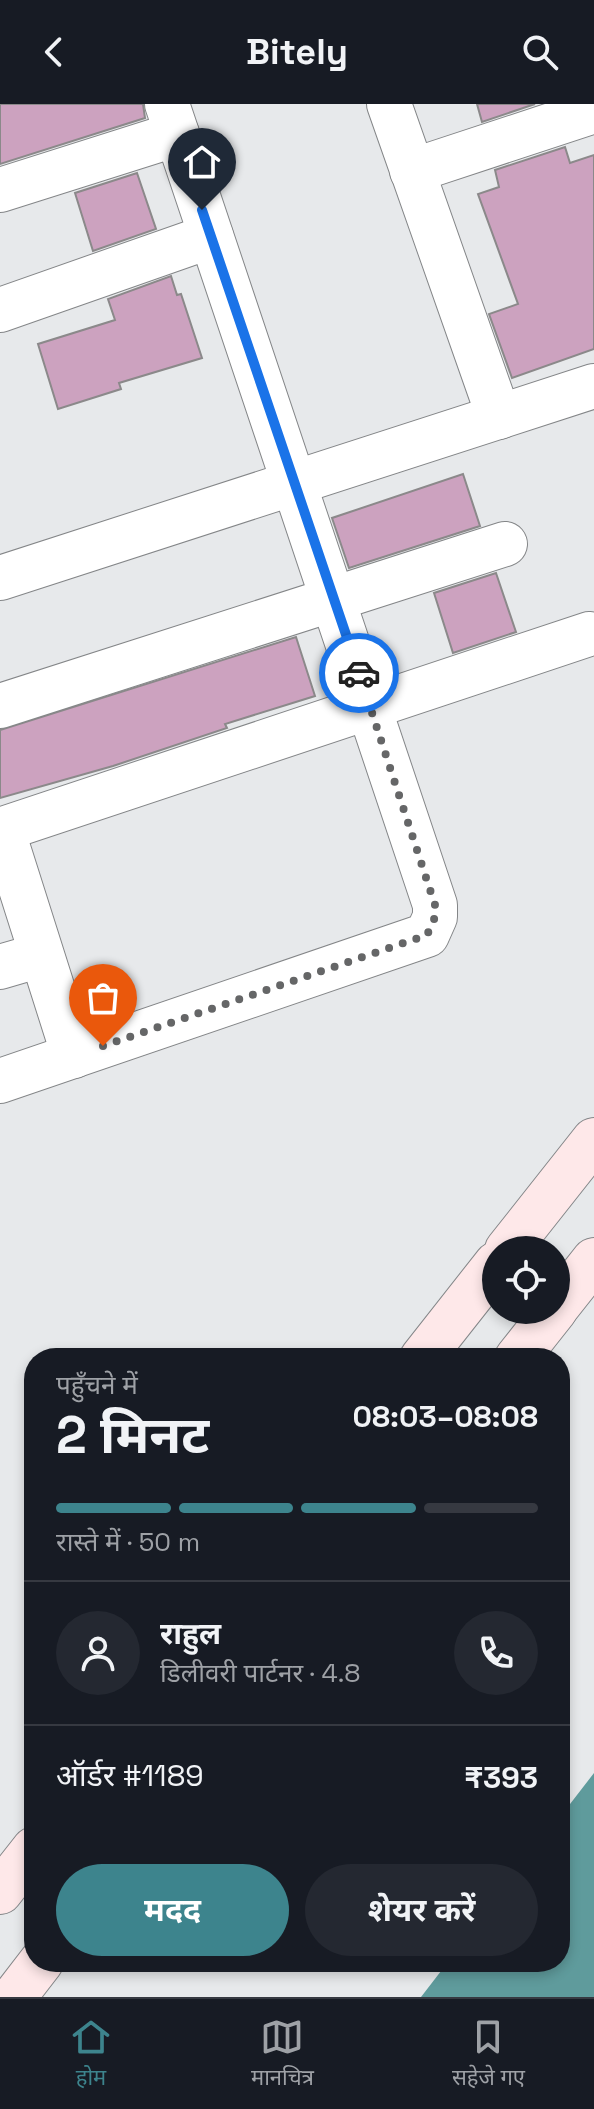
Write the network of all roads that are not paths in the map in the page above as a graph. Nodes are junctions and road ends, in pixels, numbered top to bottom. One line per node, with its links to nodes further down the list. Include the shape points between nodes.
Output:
1 (389, 104): 4 (street)
2 (594, 111): 4 (street)
3 (172, 119): 5 (street); 6 (street)
4 (412, 171): 9 (street)
5 (0, 190)
6 (211, 236): 7 (street); 10 (street)
7 (0, 310)
8 (594, 386): 9 (street)
9 (499, 417): 10 (street)
10 (294, 483): 12 (street); 13 (street)
11 (505, 544): 13 (street)
12 (0, 578)
13 (334, 599): 15 (street); 16 (street)
14 (589, 634): 16 (street)
15 (0, 706)
16 (371, 707): 17 (street); 20 (street, via 435,905 427,935)
17 (1, 830): 18 (street)
18 (41, 955): 19 (street); 20 (street)
19 (0, 967)
20 (74, 1056): 21 (street)
21 (0, 1081)
22 (594, 1140): 23 (main road)
23 (518, 1236)
24 (594, 1260): 26 (main road)
25 (482, 1282): 28 (main road)
26 (570, 1290)
27 (543, 1324): 29 (main road)
28 (430, 1348)
29 (525, 1348)
30 (24, 1862): 31 (main road)
31 (0, 1892)
32 (33, 1972): 33 (main road)
33 (14, 1997)

